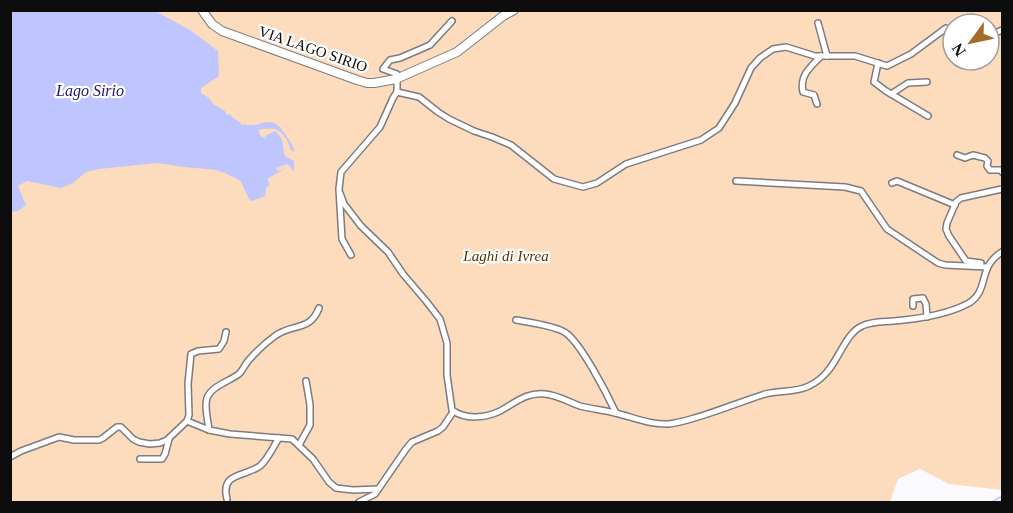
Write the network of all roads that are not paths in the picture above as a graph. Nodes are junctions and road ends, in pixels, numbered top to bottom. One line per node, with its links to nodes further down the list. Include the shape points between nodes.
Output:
1 (202, 10): 8 (main road, VIA LAGO SIRIO, via 222,31 357,80 367,83)
2 (514, 10): 8 (main road, VIA LAGO SIRIO, via 457,52)
3 (452, 21): 8 (street, via 430,45 390,60 383,69 397,74)
4 (818, 23): 6 (street)
5 (941, 31): 7 (street, via 892,65)
6 (824, 56): 7 (street, via 855,56); 10 (street, via 786,47 767,52 751,68 718,128 701,141 626,164 597,183 583,187 554,179 511,145 449,119 419,97); 12 (street, via 807,71 802,83 803,92 815,96)
7 (878, 63): 11 (street, via 874,82)
8 (396, 79): 10 (street)
9 (927, 82): 11 (street, via 908,83)
10 (397, 92): 19 (street, via 380,127 341,170)
11 (891, 94): 13 (street)
12 (817, 104)
13 (928, 116)
14 (957, 155): 15 (street, via 985,158 990,170)
15 (1002, 172)
16 (736, 181): 23 (street, via 859,190 887,229 938,263)
17 (892, 183): 20 (street, via 897,181)
18 (1002, 189): 20 (street, via 963,197)
19 (340, 193): 22 (street, via 342,239); 30 (street, via 361,226 388,252 440,319 447,343)
20 (955, 206): 23 (street, via 946,226 949,236 966,261)
21 (1002, 252): 23 (street)
22 (351, 255)
23 (988, 265): 26 (street, via 975,298)
24 (913, 306): 26 (street, via 913,299 924,298)
25 (319, 308): 33 (street, via 312,322 276,335 240,372 208,395)
26 (927, 317): 31 (street, via 861,326 828,371 801,389 773,392 670,424)
27 (516, 320): 31 (street, via 565,331 588,362)
28 (226, 332): 32 (street, via 219,349 191,354)
29 (306, 381): 36 (street, via 310,425)
30 (453, 412): 31 (street, via 484,416 520,398 545,394); 39 (street, via 438,431 412,442)
31 (616, 413)
32 (187, 421): 33 (street); 34 (street)
33 (209, 430): 35 (street)
34 (170, 437): 37 (street, via 159,443 139,442 117,427 99,440 59,437); 38 (street, via 162,459)
35 (279, 438): 36 (street, via 292,439); 40 (street, via 257,468 230,479 225,490)
36 (299, 445): 39 (street, via 336,488)
37 (10, 457)
38 (140, 459)
39 (378, 489): 41 (street)
40 (227, 499)
41 (359, 502)

